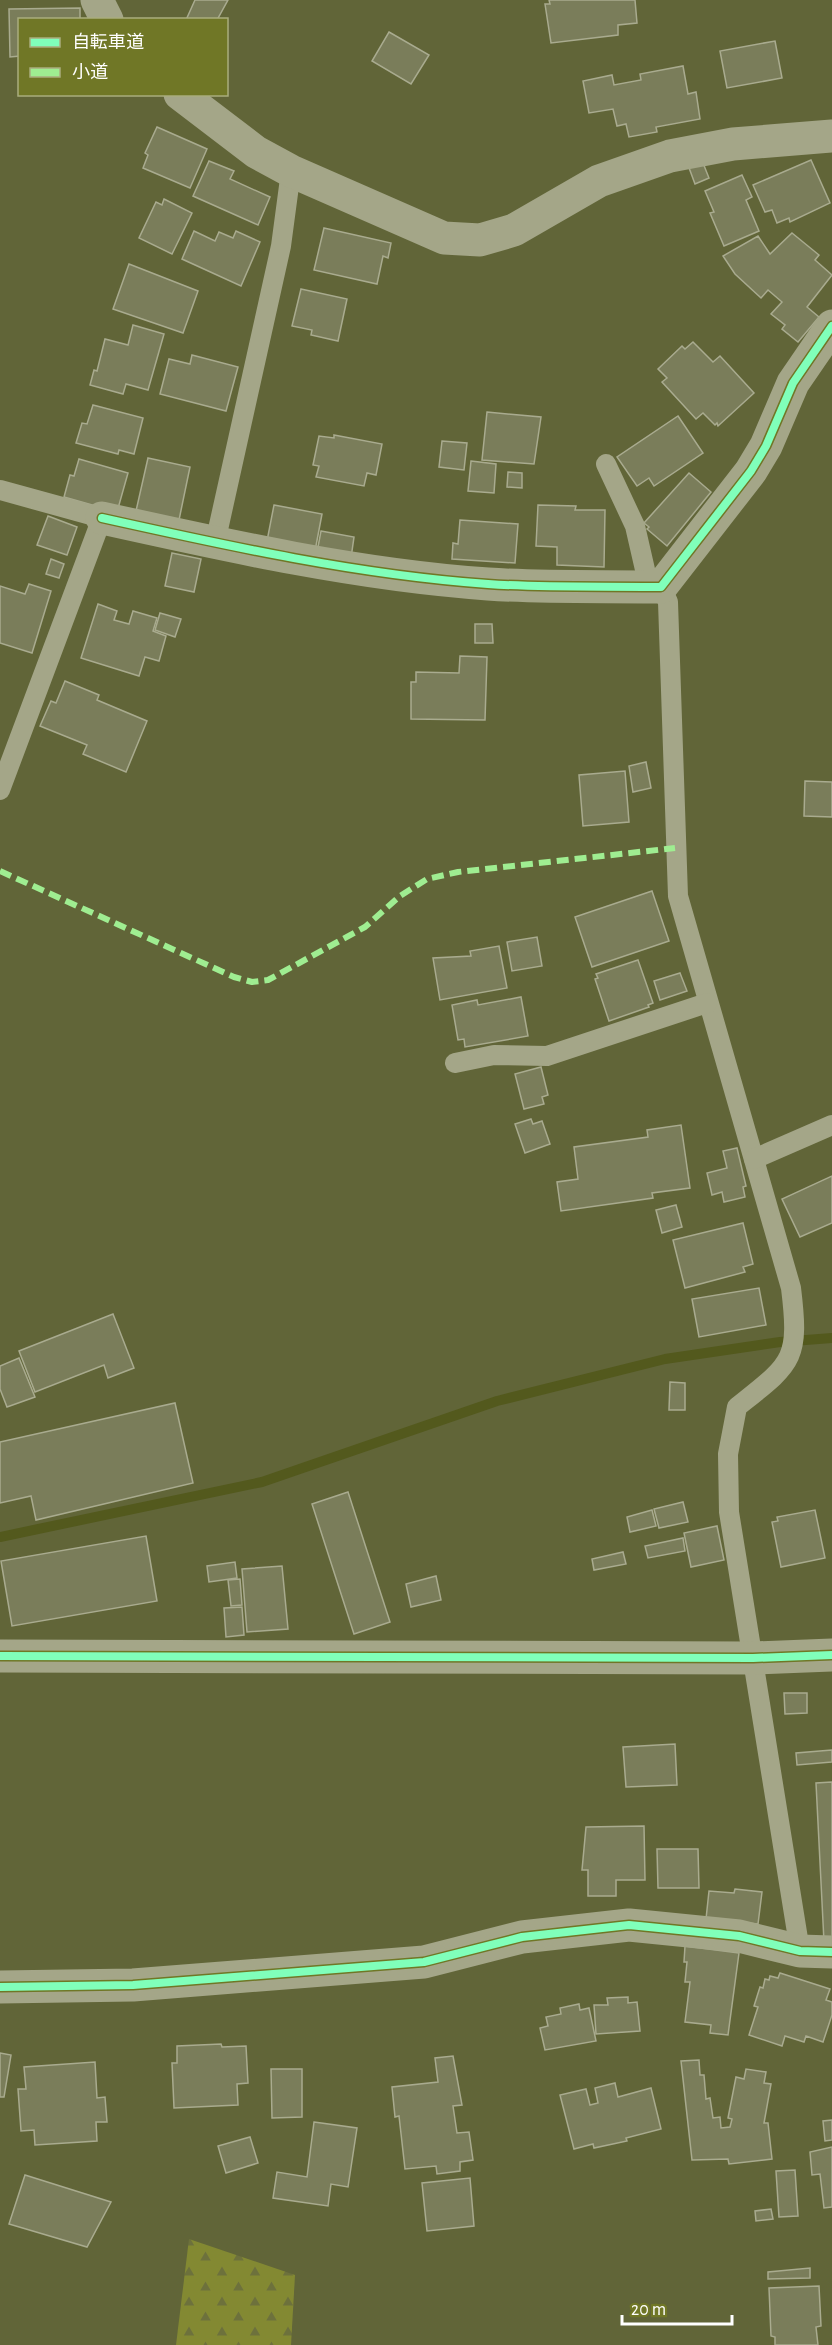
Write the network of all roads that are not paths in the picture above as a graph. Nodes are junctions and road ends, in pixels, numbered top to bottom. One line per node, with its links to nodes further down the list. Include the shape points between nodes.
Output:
1 (97, 0): 2 (street)
2 (106, 18)
3 (183, 96): 5 (street, via 256,152)
4 (832, 136): 5 (street, via 733,144 670,156 599,181 514,230 480,240 444,238)
5 (291, 171): 10 (lane, via 280,246)
6 (832, 326): 11 (street, via 793,383 751,471)
7 (606, 464): 11 (lane, via 635,526 646,574)
8 (0, 490): 9 (lane)
9 (102, 518): 10 (street); 12 (lane)
10 (215, 543): 11 (street, via 379,571 488,584)
11 (661, 586): 13 (lane, via 668,602 678,896)
12 (0, 790)
13 (707, 1003): 14 (lane, via 547,1056 494,1054); 16 (lane)
14 (455, 1063)
15 (832, 1125): 16 (lane)
16 (754, 1160): 19 (lane, via 791,1288 795,1324 788,1361 736,1407 728,1454 729,1512)
17 (832, 1655): 19 (street)
18 (0, 1656): 19 (street)
19 (753, 1658): 20 (lane)
20 (816, 1952): 21 (street, via 739,1936 629,1925 522,1937 424,1962 133,1985)
21 (0, 1986)

